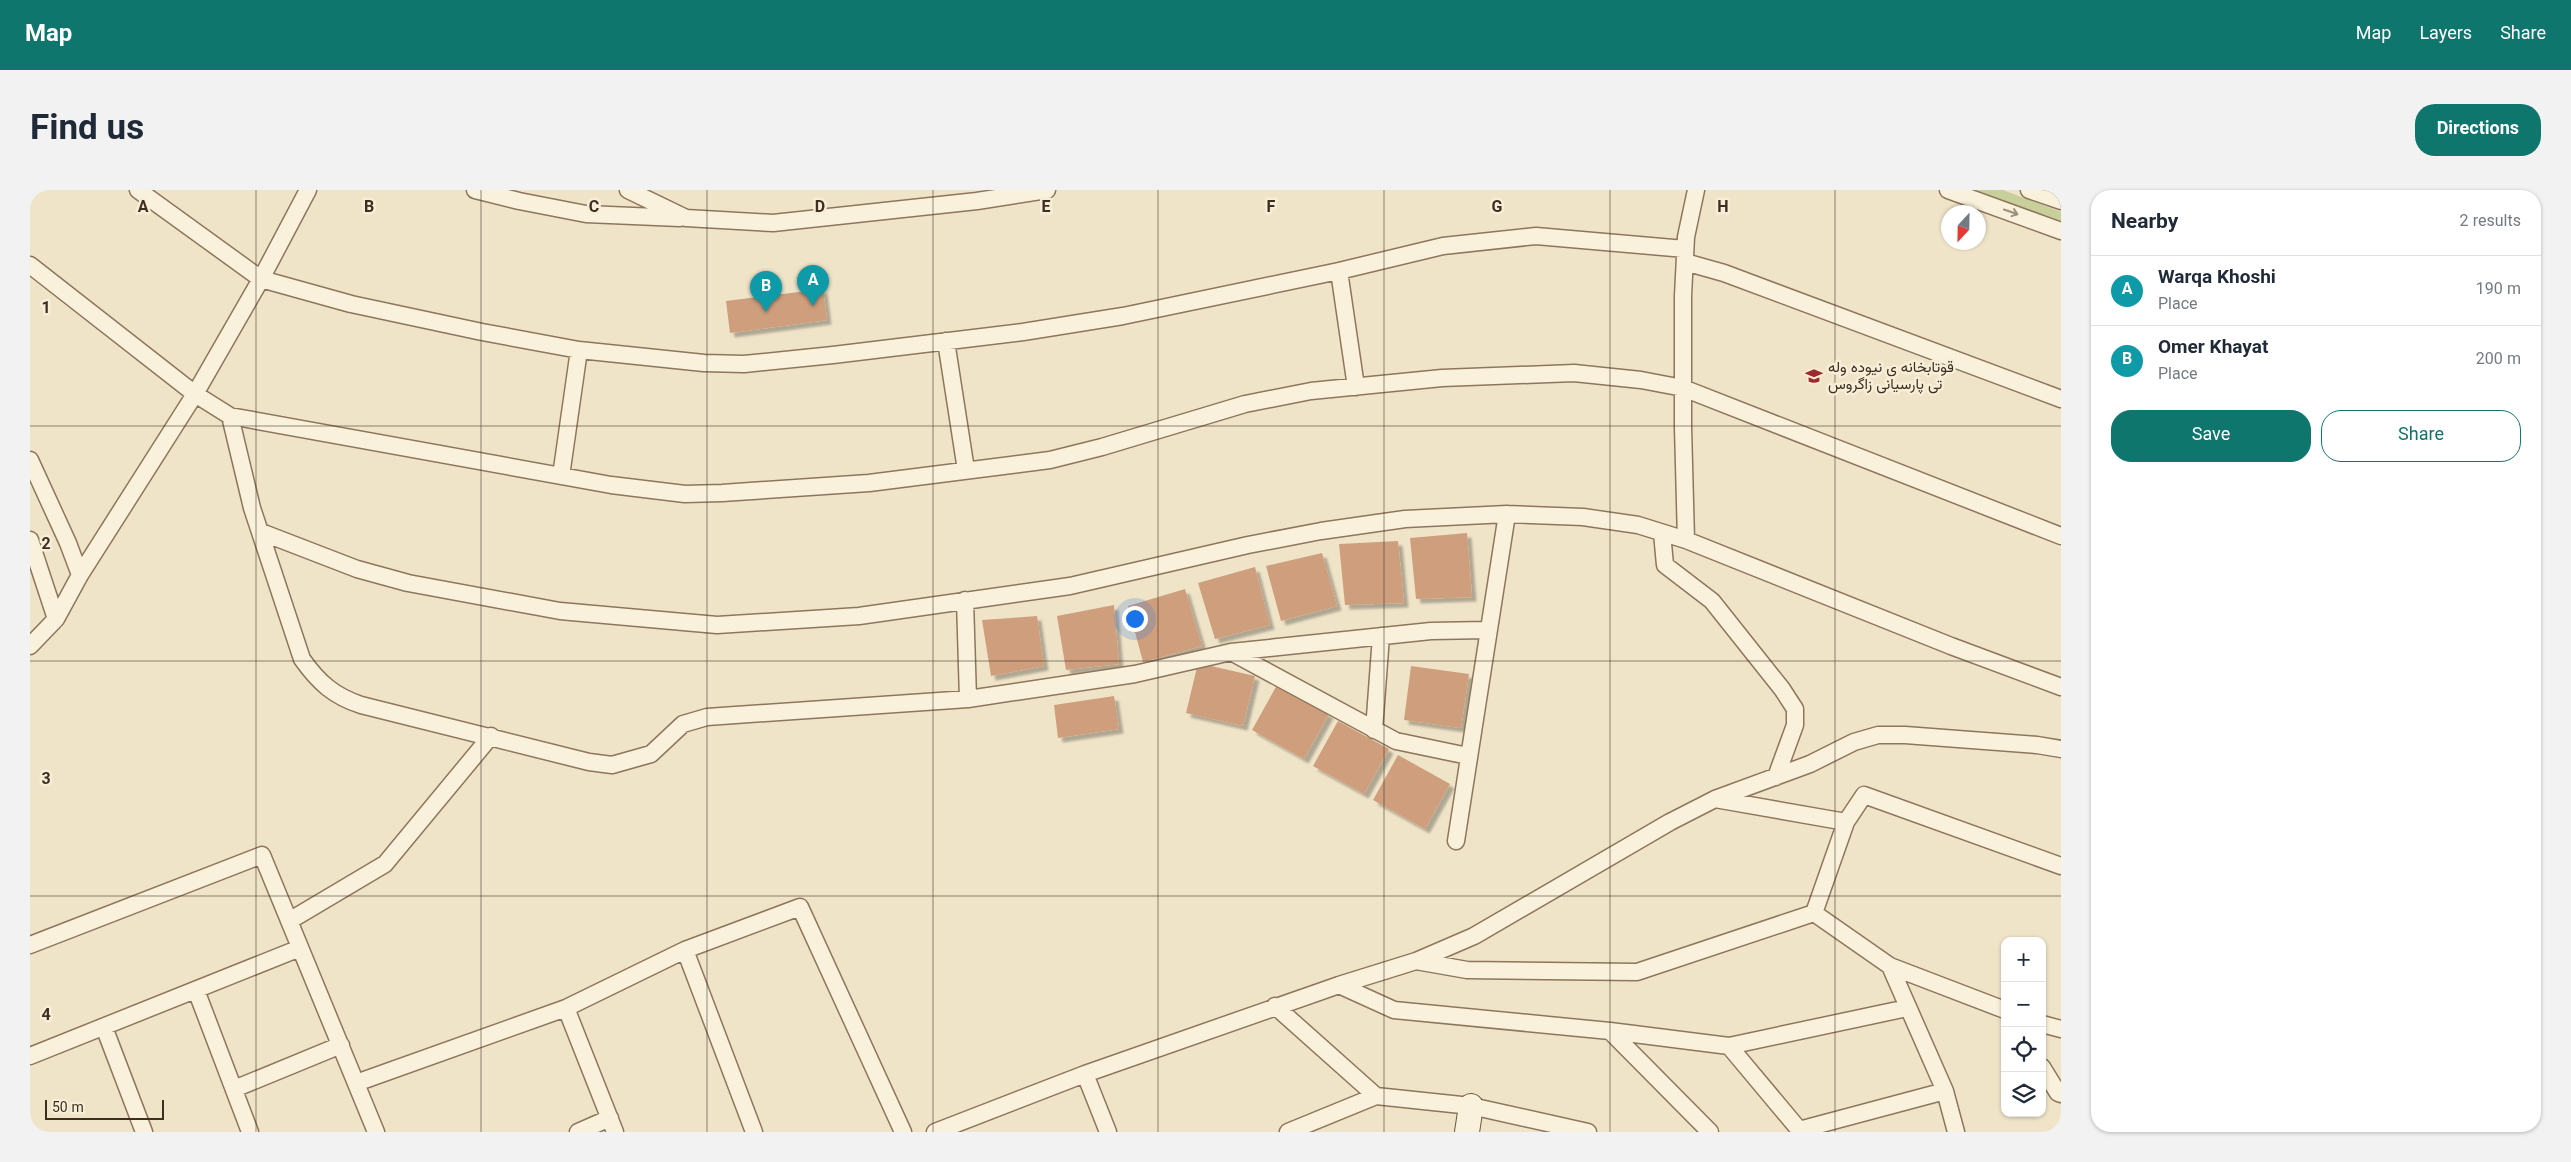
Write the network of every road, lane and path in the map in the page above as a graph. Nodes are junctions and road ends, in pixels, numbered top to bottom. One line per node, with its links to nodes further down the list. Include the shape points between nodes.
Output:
1 (138, 190): 15 (street)
2 (308, 190): 15 (street)
3 (474, 190): 10 (street, via 586,214)
4 (628, 190): 10 (street)
5 (1047, 190): 10 (street, via 773,223)
6 (1696, 190): 12 (street)
7 (1948, 190): 11 (street, one-way to 11)
8 (2029, 190): 9 (street)
9 (2061, 201)
10 (686, 218)
11 (2061, 231)
12 (1685, 256): 14 (street, via 1536,236 1443,246); 19 (street); 21 (street)
13 (30, 265): 20 (street)
14 (1339, 271): 16 (street, via 1123,316); 18 (street)
15 (261, 280): 17 (street, via 351,304); 20 (street)
16 (946, 341): 17 (street, via 744,364); 24 (street)
17 (579, 350): 25 (street)
18 (1356, 387): 19 (street, via 1442,378 1574,373); 24 (street, via 1311,391 1245,404 1050,460)
19 (1683, 388): 29 (street); 31 (street)
20 (195, 394): 22 (street); 32 (street)
21 (2061, 399)
22 (230, 416): 25 (street); 27 (street, via 238,458)
23 (30, 460): 32 (street)
24 (966, 470): 25 (street, via 842,485 686,494)
25 (561, 476)
26 (1506, 514): 28 (street, via 1583,517); 33 (street, via 1405,519 1321,531 1070,586); 35 (street)
27 (261, 532): 33 (street, via 357,569 408,582 560,610 674,622 717,625 859,616); 42 (street, via 302,660 330,691 361,705)
28 (1662, 532): 31 (street); 45 (street, via 1665,565 1712,601 1795,709 1795,725)
29 (2061, 536)
30 (30, 540): 34 (street)
31 (1686, 540): 39 (street)
32 (80, 574): 34 (street)
33 (965, 600): 40 (street)
34 (56, 619): 37 (street)
35 (1487, 630): 36 (street); 44 (street)
36 (1381, 636): 38 (street); 41 (street)
37 (30, 646)
38 (1231, 652): 40 (street, via 1135,674); 41 (street)
39 (2061, 687)
40 (968, 699): 42 (street, via 707,717 684,724 651,754 612,765)
41 (1374, 730): 44 (street, via 1396,741)
42 (491, 736): 51 (street, via 385,864)
43 (2061, 749): 45 (street, via 1905,734 1878,735 1854,742)
44 (1468, 756): 48 (street)
45 (1776, 777): 46 (street)
46 (1715, 799): 47 (street); 55 (street, via 1474,936)
47 (1846, 822): 49 (street, via 1864,795); 50 (street)
48 (1456, 841)
49 (2059, 864)
50 (1814, 912): 55 (street, via 1637,972 1467,970); 56 (street)
51 (289, 921): 52 (street, via 262,855); 53 (street)
52 (30, 945)
53 (300, 948): 58 (street); 67 (street)
54 (685, 950): 60 (street); 85 (street); 86 (street, via 800,907)
55 (1416, 961): 57 (street)
56 (1890, 966): 61 (street); 62 (street)
57 (1338, 985): 59 (street); 66 (street, via 1394,1010)
58 (196, 990): 64 (street); 73 (street)
59 (1275, 1006): 71 (street); 76 (street)
60 (566, 1008): 72 (street); 78 (street)
61 (1907, 1008): 68 (street); 74 (street)
62 (2001, 1008)
63 (2046, 1025): 65 (street)
64 (104, 1027): 69 (street); 81 (street)
65 (2061, 1029)
66 (1610, 1031): 68 (street); 92 (street)
67 (341, 1046): 72 (street); 73 (street)
68 (1729, 1046): 80 (street)
69 (30, 1056)
70 (2045, 1072): 75 (street)
71 (1085, 1074): 79 (street); 88 (street)
72 (356, 1083): 83 (street)
73 (234, 1088): 82 (street)
74 (1945, 1091): 80 (street); 93 (street)
75 (2061, 1094)
76 (1376, 1096): 77 (street); 89 (street)
77 (1471, 1106): 90 (street); 91 (street)
78 (613, 1125): 84 (street)
79 (974, 1125): 87 (street)
80 (1800, 1131)
81 (144, 1132)
82 (250, 1132)
83 (376, 1132)
84 (578, 1132)
85 (754, 1132)
86 (903, 1132)
87 (935, 1132)
88 (1108, 1132)
89 (1288, 1132)
90 (1467, 1132)
91 (1588, 1132)
92 (1710, 1132)
93 (1956, 1132)

